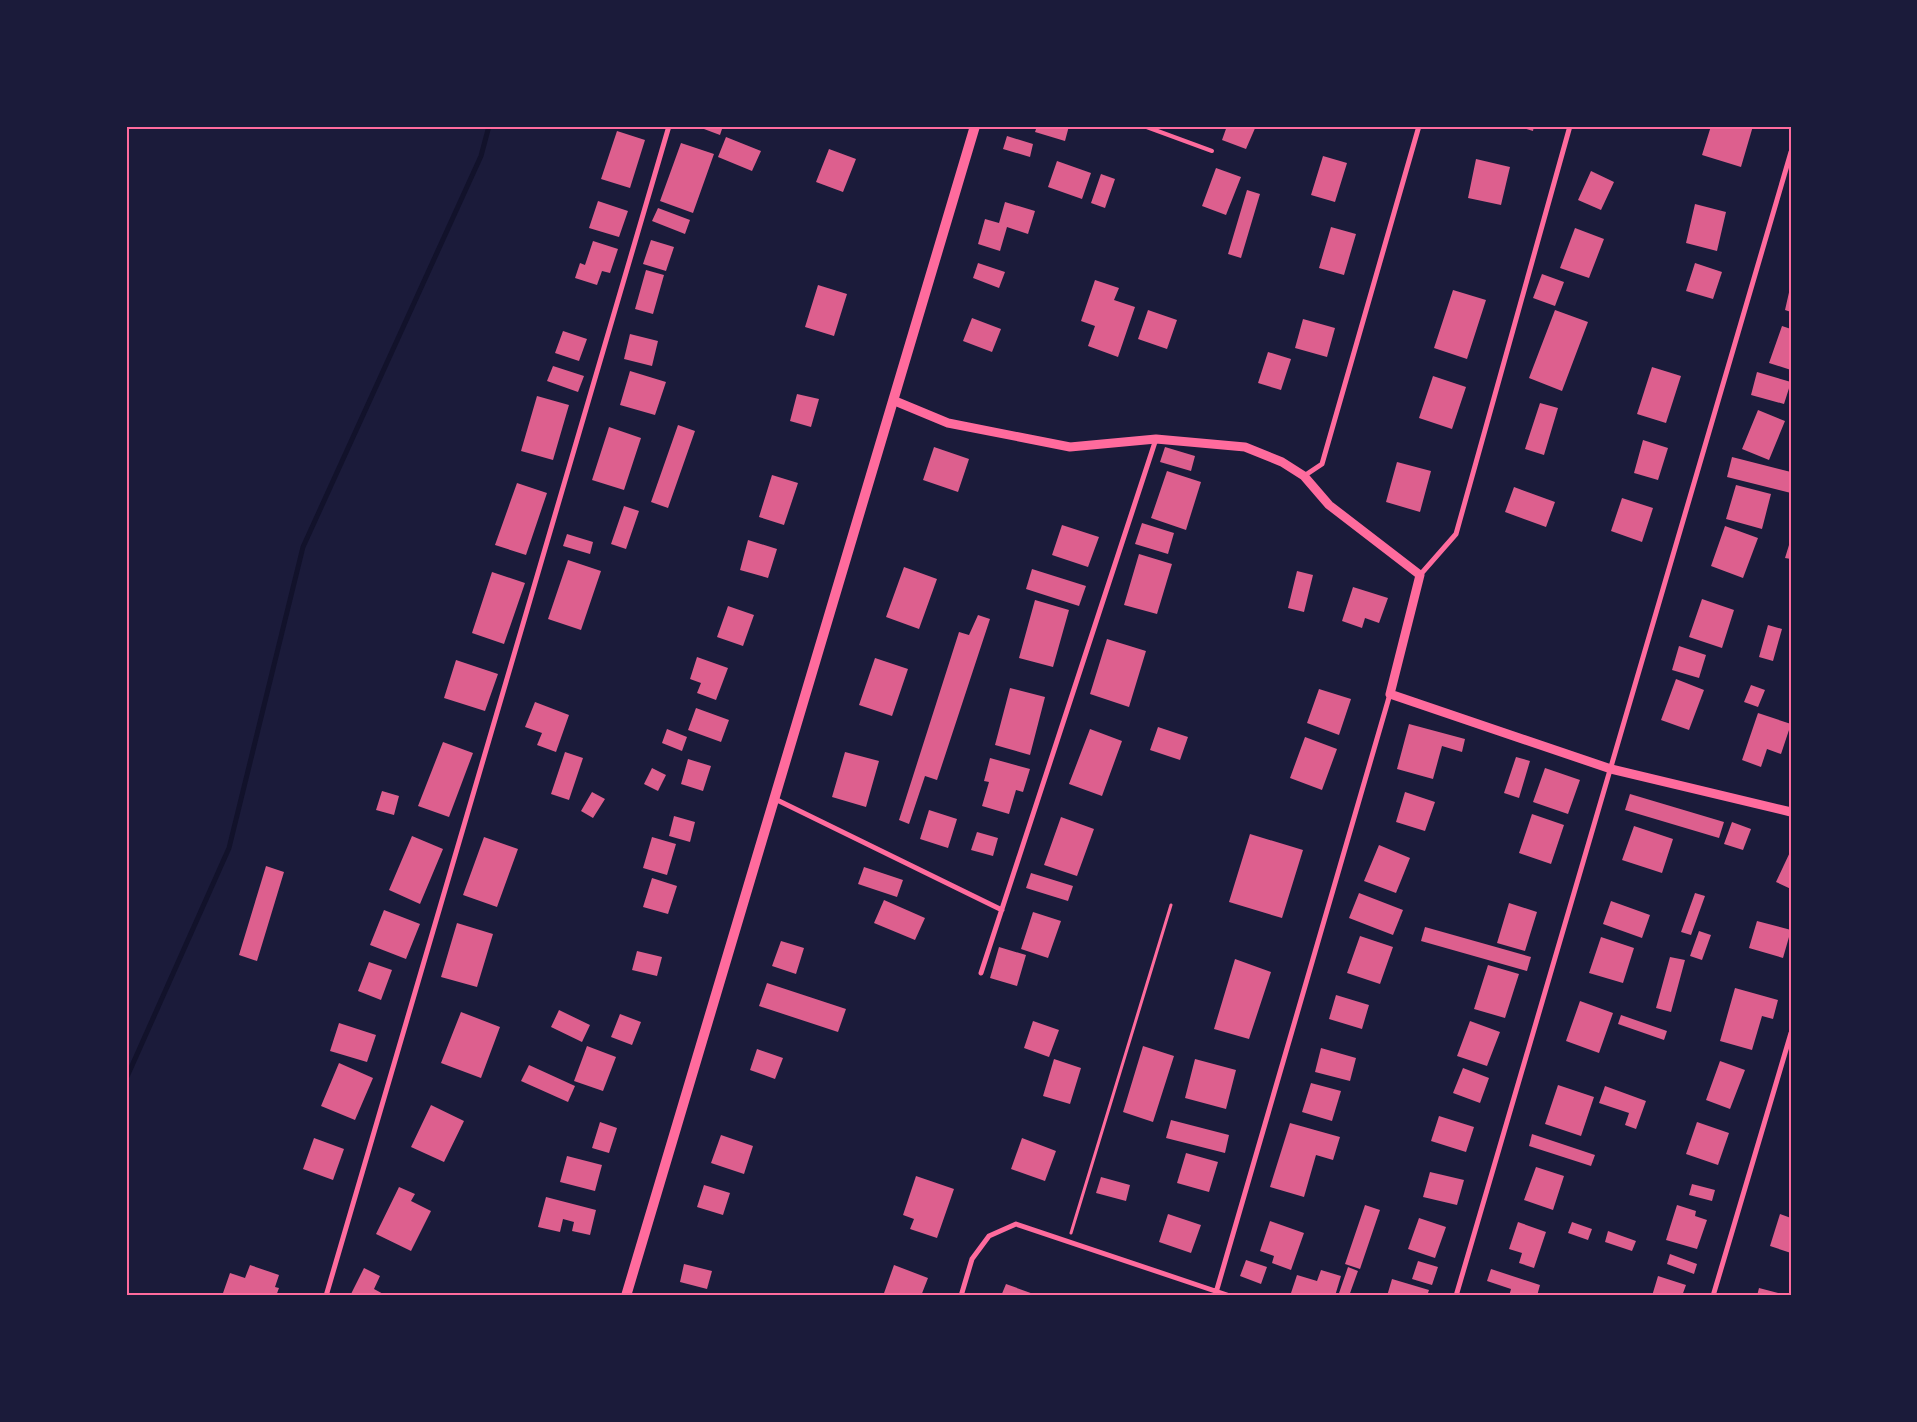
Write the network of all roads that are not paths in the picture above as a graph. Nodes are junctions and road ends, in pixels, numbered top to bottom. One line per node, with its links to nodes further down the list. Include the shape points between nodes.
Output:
1 (669, 126): 20 (street)
2 (976, 126): 8 (main road)
3 (1144, 126): 6 (lane)
4 (1419, 126): 10 (street, via 1322,464)
5 (1570, 126): 11 (street, via 1456,534)
6 (1212, 151)
7 (1791, 152): 13 (street)
8 (895, 401): 9 (street, via 948,423 1070,448); 14 (main road)
9 (1156, 439): 10 (street, via 1245,447 1282,462); 16 (street)
10 (1304, 476): 11 (street, via 1329,505)
11 (1420, 575): 12 (street)
12 (1390, 694): 13 (street); 19 (street)
13 (1611, 769): 15 (street); 24 (street)
14 (775, 799): 16 (street); 21 (main road)
15 (1791, 812)
16 (1002, 910): 17 (street)
17 (981, 973)
18 (1791, 1033): 25 (street)
19 (1216, 1294): 22 (street, via 1016,1224 989,1236 972,1259); 23 (street)
20 (326, 1296)
21 (626, 1296)
22 (961, 1296)
23 (1230, 1296)
24 (1456, 1296)
25 (1713, 1296)

